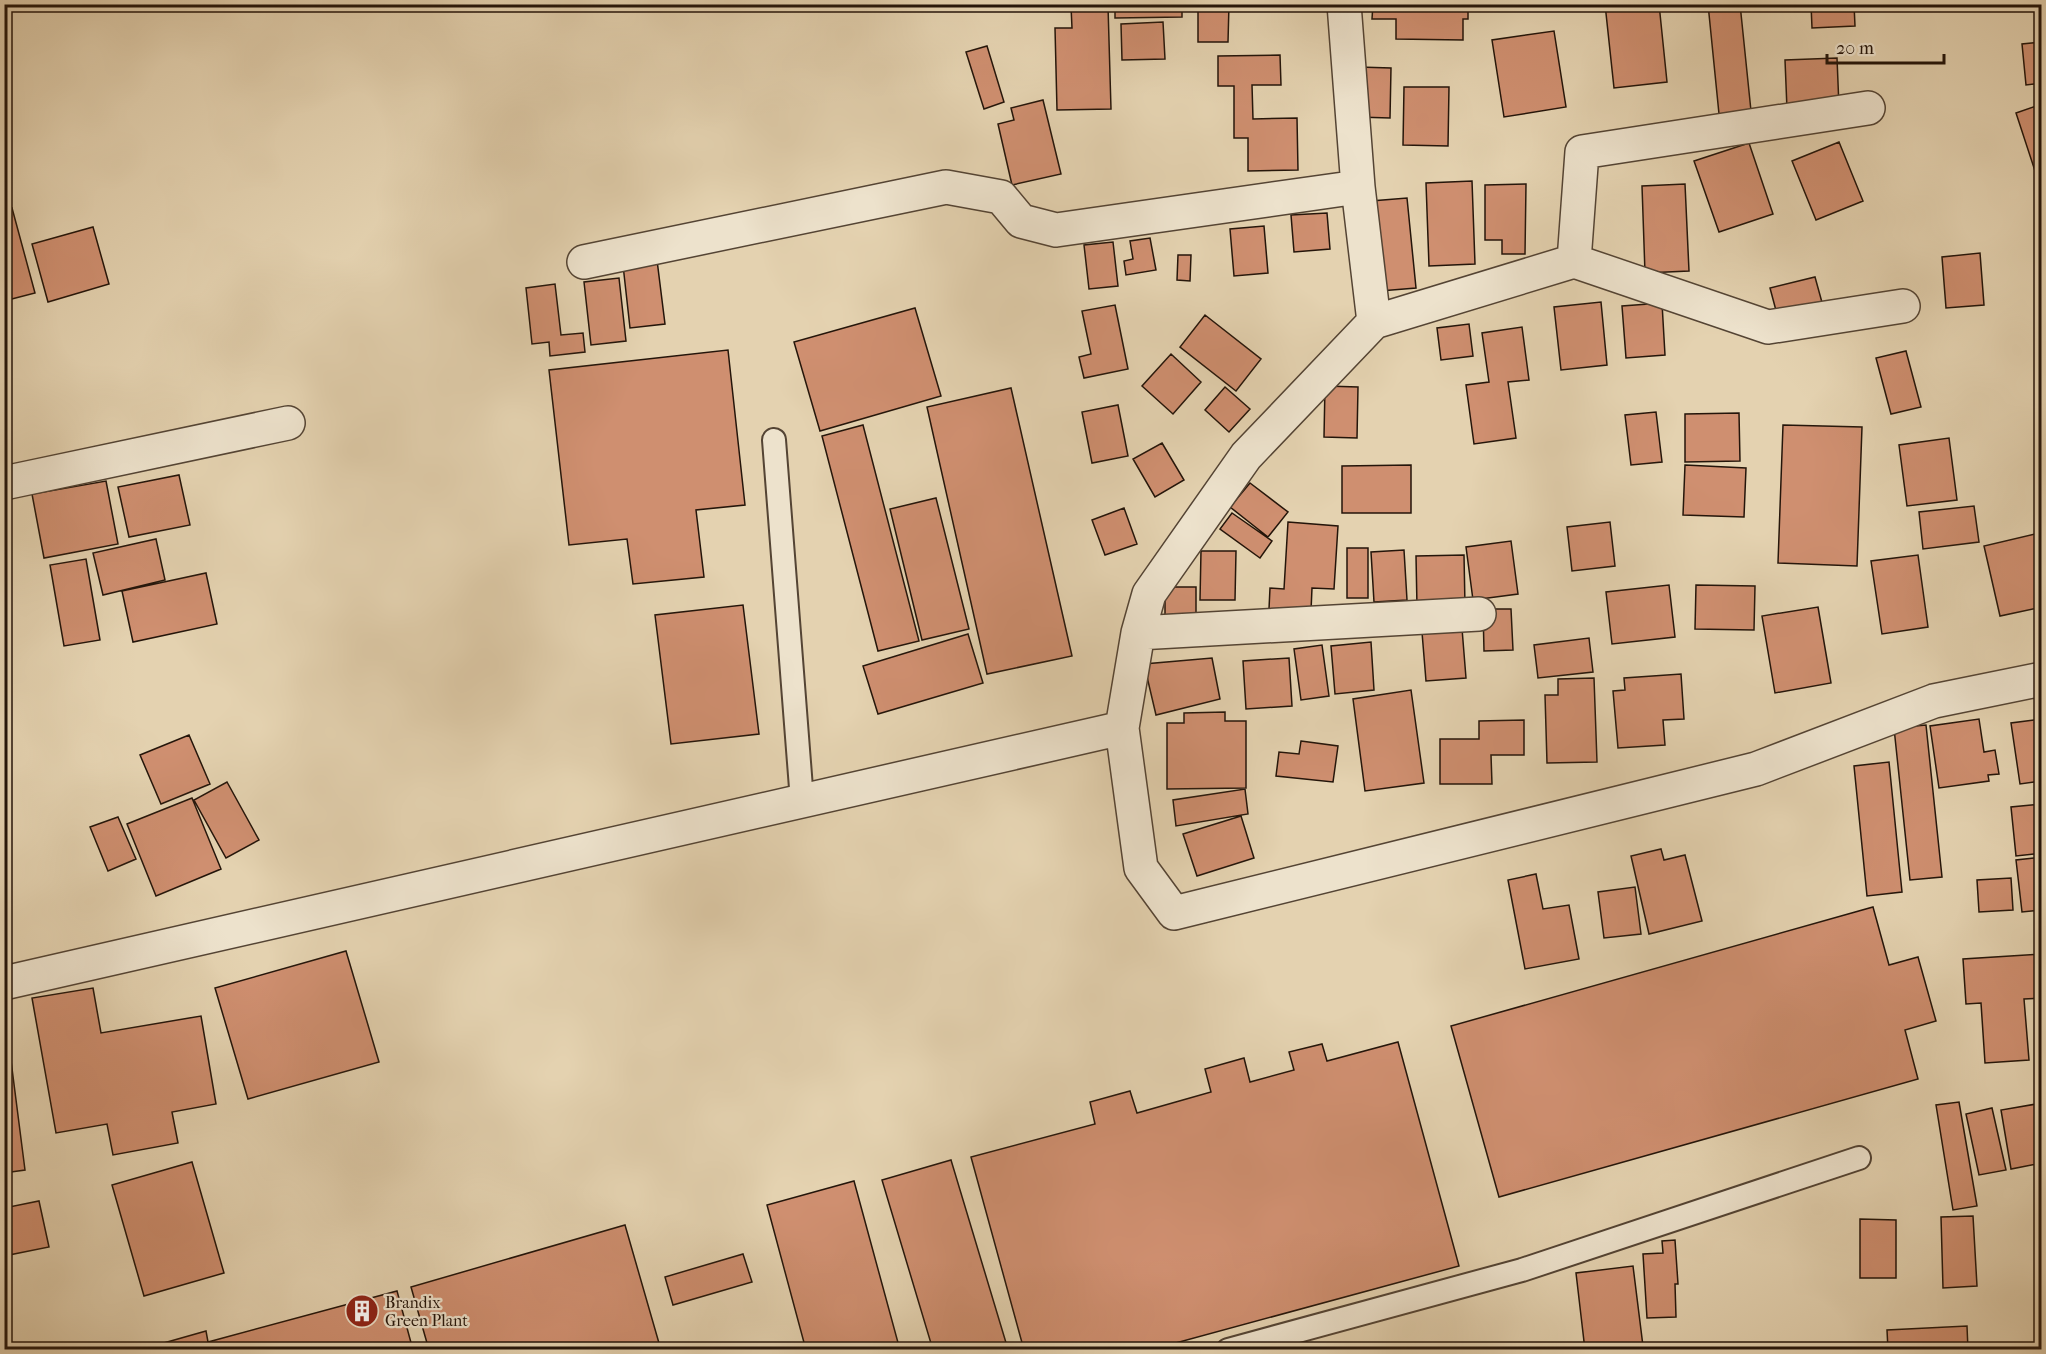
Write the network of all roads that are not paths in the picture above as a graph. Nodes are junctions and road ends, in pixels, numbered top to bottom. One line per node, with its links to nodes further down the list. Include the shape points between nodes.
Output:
1 (1344, 4): 3 (street)
2 (1868, 108): 4 (street, via 1582,152)
3 (1358, 187): 5 (street, via 1056,230 1022,221 1001,197 946,187); 7 (street)
4 (1574, 261): 6 (street, via 1768,327); 7 (street)
5 (584, 262)
6 (1903, 306)
7 (1374, 322): 12 (street, via 1246,456 1149,594)
8 (288, 423): 10 (street)
9 (774, 440): 15 (lane)
10 (4, 483)
11 (1479, 614): 12 (street)
12 (1138, 633): 14 (street)
13 (2042, 679): 14 (street, via 1934,701 1756,769 1174,913 1141,868)
14 (1122, 728): 15 (street)
15 (802, 801): 16 (street)
16 (4, 983)
17 (1859, 1158): 18 (lane, via 1522,1270)
18 (1228, 1350)

